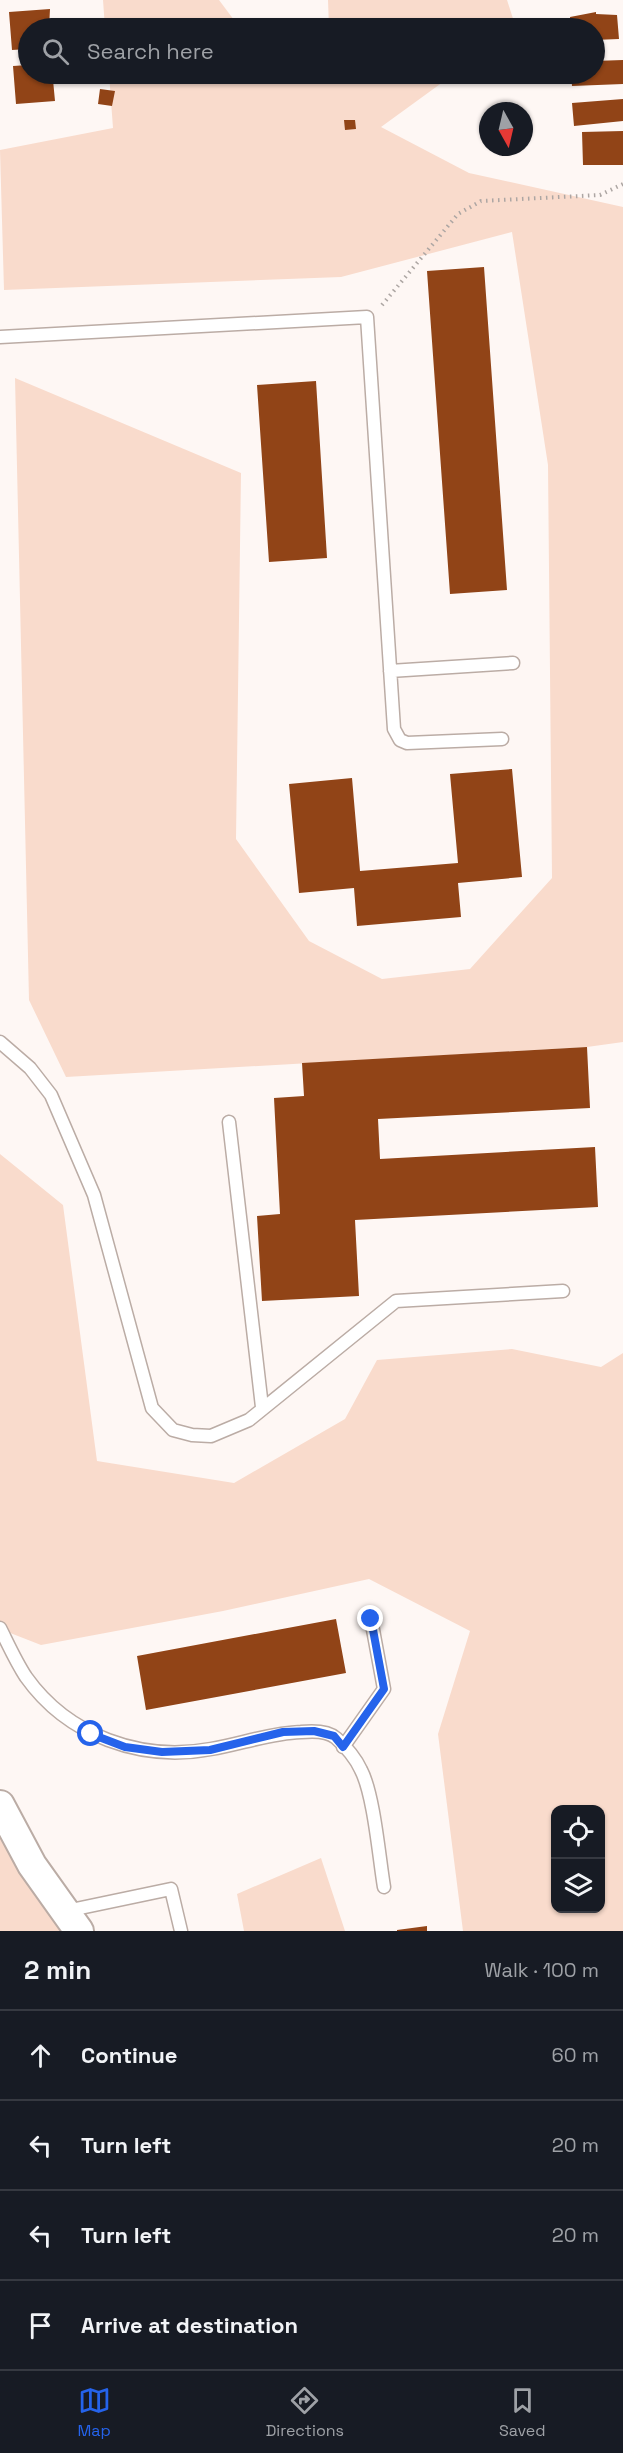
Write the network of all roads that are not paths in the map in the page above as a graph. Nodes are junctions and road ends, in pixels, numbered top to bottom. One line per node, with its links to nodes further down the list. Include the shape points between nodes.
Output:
1 (0, 337): 3 (lane, via 367,317)
2 (513, 663): 3 (lane)
3 (390, 672): 4 (lane, via 394,729 403,742)
4 (502, 740)
5 (0, 1042): 8 (lane, via 30,1068 51,1095 94,1195 153,1408 173,1430 211,1436 249,1420)
6 (229, 1122): 8 (lane)
7 (563, 1291): 8 (lane, via 396,1301)
8 (262, 1407)
9 (371, 1619): 11 (lane, via 384,1689)
10 (0, 1628): 11 (lane, via 26,1677 55,1708 91,1734 125,1747 162,1752 210,1750 283,1732 314,1731 334,1736)
11 (343, 1747): 13 (lane, via 362,1771)
12 (0, 1805): 14 (street, via 32,1865)
13 (384, 1887)
14 (72, 1921): 15 (lane, via 171,1889)
15 (181, 1931)

